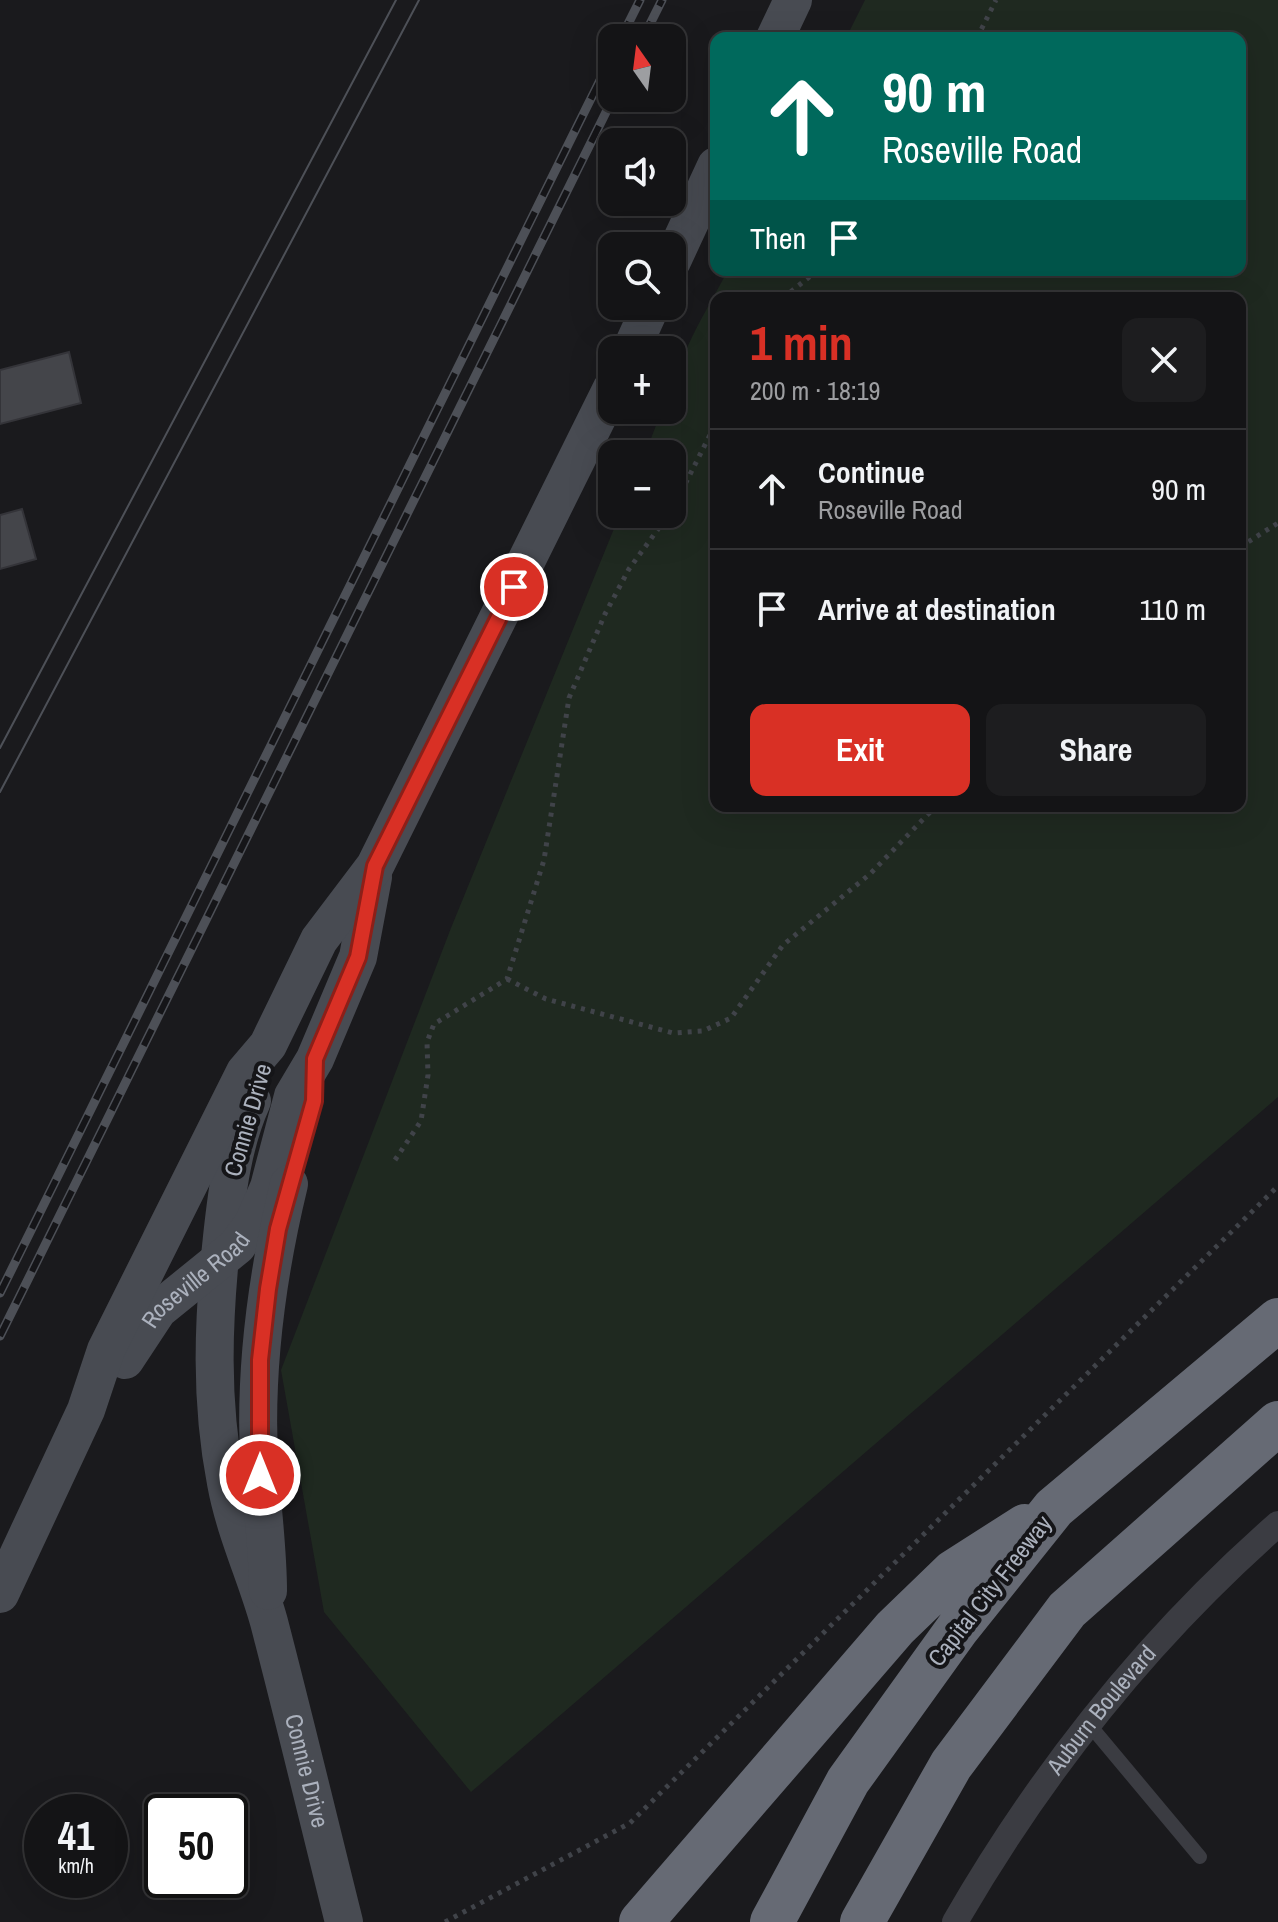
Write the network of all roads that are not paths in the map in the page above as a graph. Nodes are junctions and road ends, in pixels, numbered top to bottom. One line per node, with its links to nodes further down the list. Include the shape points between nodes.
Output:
1 (793, 0): 2 (main road)
2 (778, 32)
3 (710, 179): 4 (main road)
4 (685, 232)
5 (598, 416): 6 (main road, Roseville Road)
6 (375, 866): 7 (main road, Roseville Road, via 319,940); 8 (main road, Roseville Road, via 358,957)
7 (268, 1045): 9 (main road, Connie Drive, via 262,1080 232,1168); 11 (main road, Roseville Road, via 245,1072 106,1350)
8 (315, 1059): 9 (main road, Roseville Road, via 293,1096 254,1222); 16 (main road, Connie Drive, via 314,1101 278,1229 260,1360)
9 (219, 1263): 11 (main road, Roseville Road, via 158,1310); 16 (main road, Connie Drive, via 212,1329 214,1404 241,1546)
10 (1278, 1320): 13 (highway, Capital City Freeway)
11 (86, 1410): 15 (main road, Roseville Road)
12 (1278, 1423): 22 (highway, via 1067,1610 951,1765)
13 (1054, 1508): 20 (highway, via 953,1572 895,1628); 21 (highway, Capital City Freeway, via 958,1628 848,1781)
14 (1278, 1524): 17 (street, Auburn Boulevard, via 1176,1621)
15 (0, 1594)
16 (268, 1618): 19 (main road, Connie Drive)
17 (1088, 1723): 18 (lane); 23 (street, Auburn Boulevard, via 1013,1826)
18 (1200, 1857)
19 (344, 1922)
20 (641, 1922)
21 (772, 1922)
22 (862, 1922)
23 (955, 1922)

